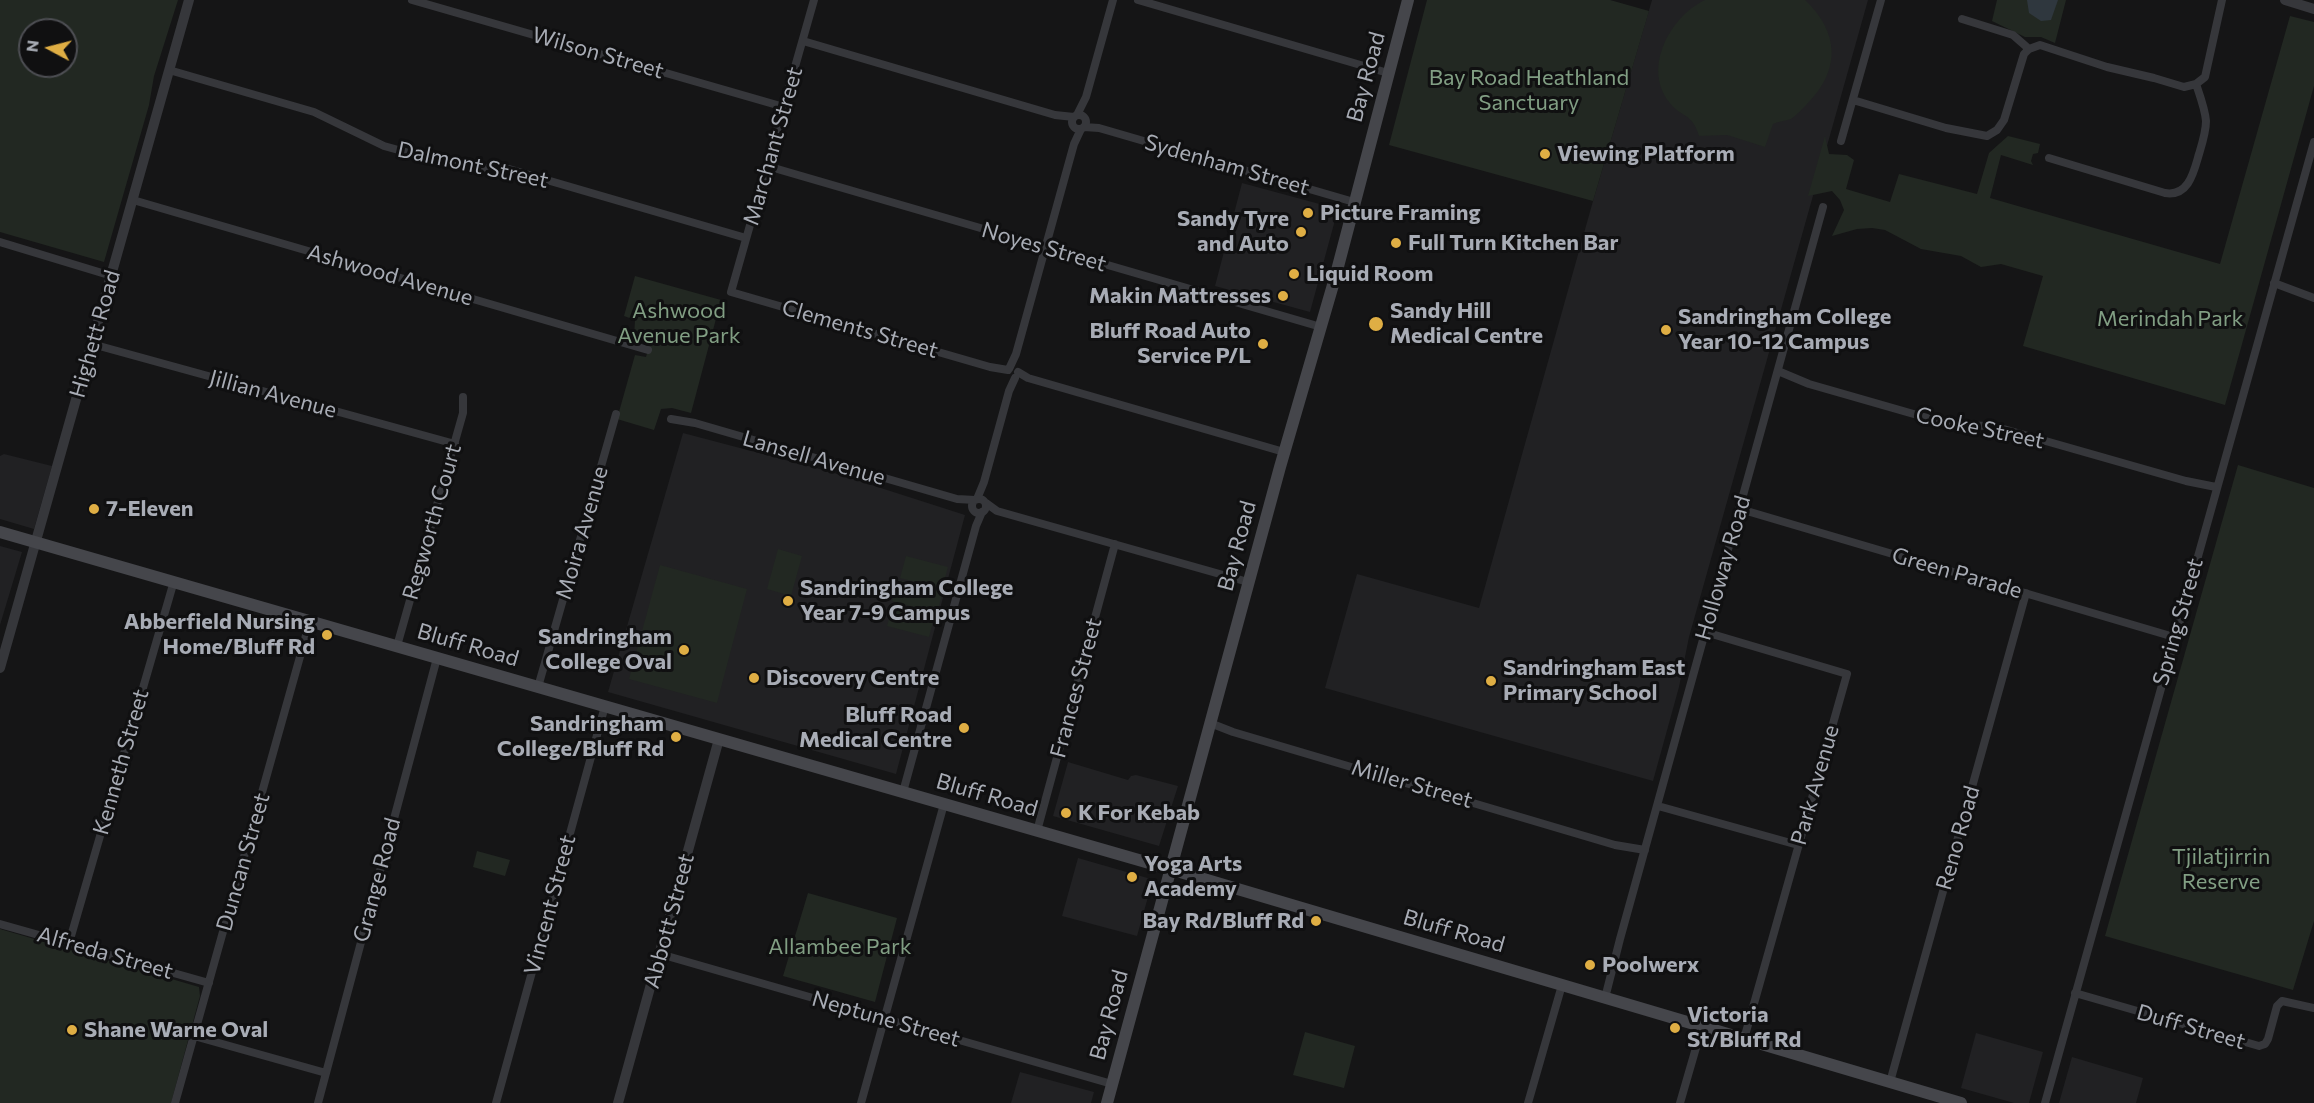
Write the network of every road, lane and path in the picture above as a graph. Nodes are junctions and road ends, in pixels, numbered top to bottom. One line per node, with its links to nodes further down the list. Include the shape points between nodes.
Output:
1 (189, 0): 14 (street, Highett Road)
2 (412, 0): 18 (street, Wilson Street)
3 (814, 0): 12 (street, Marchant Street)
4 (1113, 0): 19 (street)
5 (1138, 0): 15 (street)
6 (1408, 0): 15 (main road, Bay Road)
7 (1881, 0): 17 (street)
8 (2222, 0): 16 (street, via 2207,71)
9 (2285, 0): 10 (street)
10 (2314, 9)
11 (1962, 19): 13 (street, via 2013,35)
12 (803, 41): 18 (street, Marchant Street); 19 (street, Sydenham Street)
13 (2029, 49): 16 (street, via 2043,45 2098,65 2179,86); 17 (street, via 2021,59 2002,124 1986,136)
14 (169, 70): 24 (street, Highett Road); 27 (street, Dalmont Street, via 315,112 384,146 456,166 509,169)
15 (1388, 73): 25 (main road, Bay Road)
16 (2196, 84): 22 (street, via 2205,128 2192,176 2180,191 2165,193)
17 (1853, 100): 20 (street)
18 (784, 107): 23 (street, Marchant Street)
19 (1079, 122): 25 (street, Sydenham Street); 29 (street)
20 (1841, 141)
21 (2314, 142): 31 (street, Spring Street)
22 (2049, 158)
23 (767, 166): 27 (street, Marchant Street); 29 (street, Noyes Street)
24 (133, 200): 30 (street, Highett Road); 36 (street, Ashwood Avenue)
25 (1354, 202): 34 (main road, Bay Road)
26 (1823, 207): 38 (street, Holloway Road)
27 (746, 238): 32 (street, Marchant Street)
28 (0, 242): 30 (street)
29 (1046, 247): 34 (street, Noyes Street); 37 (street)
30 (112, 276): 35 (street, Highett Road)
31 (2273, 286): 33 (street); 44 (street, Spring Street)
32 (731, 292): 37 (street, Clements Street)
33 (2314, 298)
34 (1321, 327): 43 (main road, Bay Road)
35 (92, 344): 42 (street, Jillian Avenue); 48 (street, Highett Road)
36 (648, 350)
37 (1012, 373): 43 (street, Clements Street); 45 (street)
38 (1777, 375): 44 (street, Cooke Street, via 1952,425 1993,426); 46 (street, Holloway Road)
39 (463, 397): 42 (street, Regworth Court)
40 (616, 414): 59 (street, Moira Avenue)
41 (672, 419): 45 (street, Lansell Avenue)
42 (455, 444): 56 (street, Regworth Court)
43 (1284, 452): 51 (main road, Bay Road)
44 (2215, 490): 55 (street, Spring Street)
45 (979, 506): 49 (street, Lansell Avenue); 63 (street)
46 (1740, 509): 52 (street, Green Parade); 54 (street, Holloway Road)
47 (0, 532): 48 (main road, Bluff Road)
48 (37, 542): 50 (main road, Bluff Road); 58 (street, Highett Road)
49 (1115, 544): 51 (street, Lansell Avenue); 66 (street, Frances Street)
50 (174, 581): 53 (main road, Bluff Road); 71 (street, Kenneth Street)
51 (1248, 582): 61 (main road, Bay Road)
52 (2026, 593): 55 (street, Green Parade); 83 (street, Reno Road)
53 (310, 621): 56 (main road, Bluff Road); 73 (street, Duncan Street)
54 (1705, 632): 65 (street, Holloway Road); 67 (street, Park Avenue, via 1847,674)
55 (2174, 637): 75 (street, Spring Street)
56 (398, 646): 57 (main road, Bluff Road)
57 (437, 658): 59 (main road, Bluff Road); 82 (street, Grange Road)
58 (0, 668)
59 (538, 687): 60 (main road, Bluff Road)
60 (604, 706): 62 (main road, Bluff Road); 87 (street, Vincent Street)
61 (1210, 723): 68 (street, Miller Street); 69 (main road, Bay Road)
62 (718, 739): 63 (main road, Bluff Road); 72 (street, Abbott Street)
63 (903, 792): 64 (main road, Bluff Road)
64 (944, 804): 66 (main road, Bluff Road); 78 (street)
65 (1658, 806): 67 (street); 68 (street, Holloway Road)
66 (1037, 831): 69 (main road, Bluff Road)
67 (1798, 845): 81 (street, Park Avenue)
68 (1644, 853): 76 (street, Holloway Road)
69 (1170, 869): 74 (main road, Bluff Road); 84 (main road, Bay Road)
70 (0, 924): 71 (street, Alfreda Street)
71 (69, 943): 73 (street, Alfreda Street)
72 (660, 954): 78 (street, Neptune Street); 88 (street, Abbott Street)
73 (209, 983): 80 (street, Duncan Street)
74 (1562, 985): 76 (main road, Bluff Road); 91 (street)
75 (2075, 993): 77 (street, Duff Street, via 2259,1046 2268,1039 2282,1001); 94 (street, Spring Street)
76 (1605, 998): 79 (main road, Bluff Road)
77 (2314, 1008)
78 (885, 1018): 84 (street, Neptune Street); 89 (street)
79 (1702, 1027): 81 (main road, Bluff Road); 92 (street)
80 (194, 1036): 82 (street); 85 (street, Duncan Street)
81 (1744, 1039): 83 (main road, Bluff Road)
82 (326, 1073): 86 (street, Grange Road)
83 (1890, 1082): 93 (main road, Bluff Road)
84 (1112, 1084): 90 (main road, Bay Road)
85 (176, 1103)
86 (318, 1103)
87 (496, 1103)
88 (618, 1103)
89 (861, 1103)
90 (1107, 1103)
91 (1528, 1103)
92 (1680, 1103)
93 (1961, 1103)
94 (2045, 1103)

